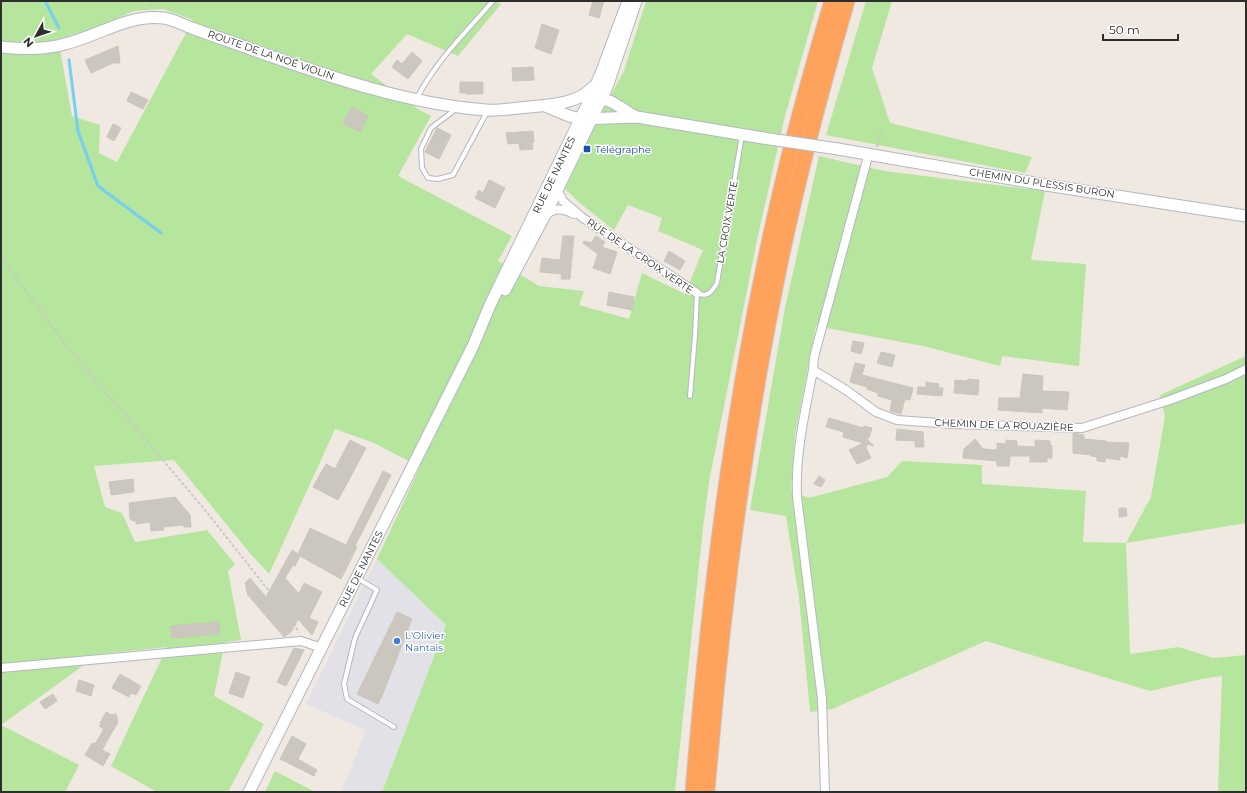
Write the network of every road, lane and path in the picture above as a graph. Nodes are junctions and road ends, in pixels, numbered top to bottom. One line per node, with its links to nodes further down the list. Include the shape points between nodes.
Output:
1 (493, 1): 9 (lane, via 440,62)
2 (628, 1): 6 (street)
3 (636, 1): 8 (street, via 625,38)
4 (832, 1): 36 (highway, via 785,175 746,364 730,460 708,631)
5 (847, 1): 37 (highway, via 792,213 761,363 732,554)
6 (616, 35): 8 (street); 13 (street, via 613,53)
7 (1, 47): 9 (street, ROUTE DE LA NOÉ VIOLIN, via 45,49 67,44 126,22 164,18 354,83)
8 (602, 85): 10 (street, ROUTE DE LA NOÉ VIOLIN, via 582,96); 13 (street); 16 (street, via 613,98)
9 (415, 100): 11 (street, ROUTE DE LA NOÉ VIOLIN)
10 (565, 101): 12 (street, ROUTE DE LA NOÉ VIOLIN); 13 (street, ROUTE DE LA NOÉ VIOLIN)
11 (460, 106): 14 (street, ROUTE DE LA NOÉ VIOLIN); 14 (lane, via 431,128 421,149 422,168 428,178 438,179 453,175)
12 (545, 106): 14 (street, ROUTE DE LA NOÉ VIOLIN); 15 (street, ROUTE DE LA NOÉ VIOLIN)
13 (591, 109): 15 (street, ROUTE DE LA NOÉ VIOLIN); 16 (street); 16 (street, via 610,101); 19 (street); 21 (street)
14 (488, 110)
15 (561, 112): 19 (street)
16 (620, 113): 18 (street); 19 (street)
17 (881, 130): 20 (path)
18 (742, 135): 20 (street, CHEMIN DU PLESSIS BURON, bridge); 26 (lane, LA CROIX VERTE, via 717,283 708,294)
19 (574, 141): 21 (street, RUE DE NANTES); 21 (street, via 558,177); 23 (street, RUE DE NANTES)
20 (871, 155): 24 (street, CHEMIN DU PLESSIS BURON); 28 (street, via 867,160 815,350)
21 (555, 193): 22 (street, via 559,193); 22 (street, via 556,206); 23 (street, RUE DE NANTES)
22 (565, 207): 23 (street); 26 (street, RUE DE LA CROIX VERTE)
23 (541, 213): 30 (street, RUE DE NANTES, via 496,308 473,346)
24 (1246, 216)
25 (1, 256): 31 (path, via 61,339 205,510 295,624)
26 (697, 294): 29 (lane)
27 (1246, 369): 28 (street, CHEMIN DE LA ROUAZIÈRE, via 1170,400 1082,428 897,420 876,412)
28 (813, 370): 38 (street, via 798,449 796,476 822,699)
29 (690, 396)
30 (357, 578): 32 (street, RUE DE NANTES); 34 (lane, via 377,590 355,638 344,684 347,699)
31 (301, 641): 32 (street); 33 (street)
32 (322, 648): 35 (street, RUE DE NANTES)
33 (1, 668)
34 (394, 727)
35 (249, 792)
36 (693, 792)
37 (707, 792)
38 (825, 792)

